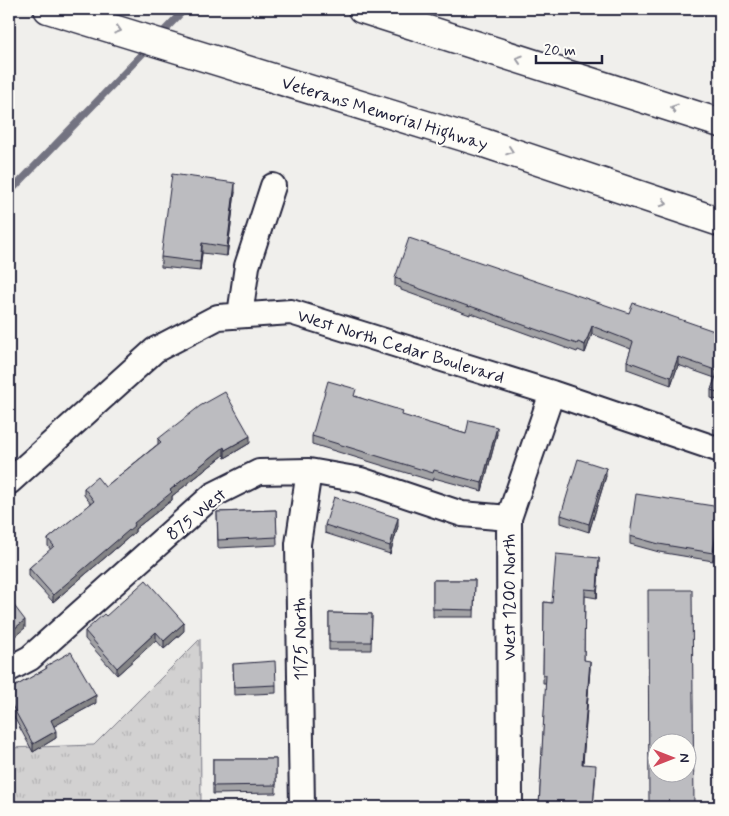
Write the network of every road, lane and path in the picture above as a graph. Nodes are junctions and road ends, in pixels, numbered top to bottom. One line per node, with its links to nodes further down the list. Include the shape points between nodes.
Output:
1 (362, 9): 3 (highway, one-way to 1)
2 (51, 10): 5 (highway, Veterans Memorial Highway, one-way to 5, via 484,142)
3 (720, 122)
4 (273, 186): 6 (street, via 247,266)
5 (720, 222)
6 (240, 315): 7 (street, West North Cedar Boulevard, via 292,312); 10 (street, West North Cedar Boulevard, via 218,317 155,350)
7 (552, 393): 8 (street, West North Cedar Boulevard); 11 (street, West 1200 North)
8 (720, 450)
9 (309, 471): 11 (street, 875 West, via 361,480 462,514); 12 (street, 875 West, via 259,472 213,496 30,658); 13 (street, 1175 North, via 298,544)
10 (9, 482)
11 (509, 518): 14 (street, West 1200 North)
12 (9, 669)
13 (302, 807)
14 (510, 807)

